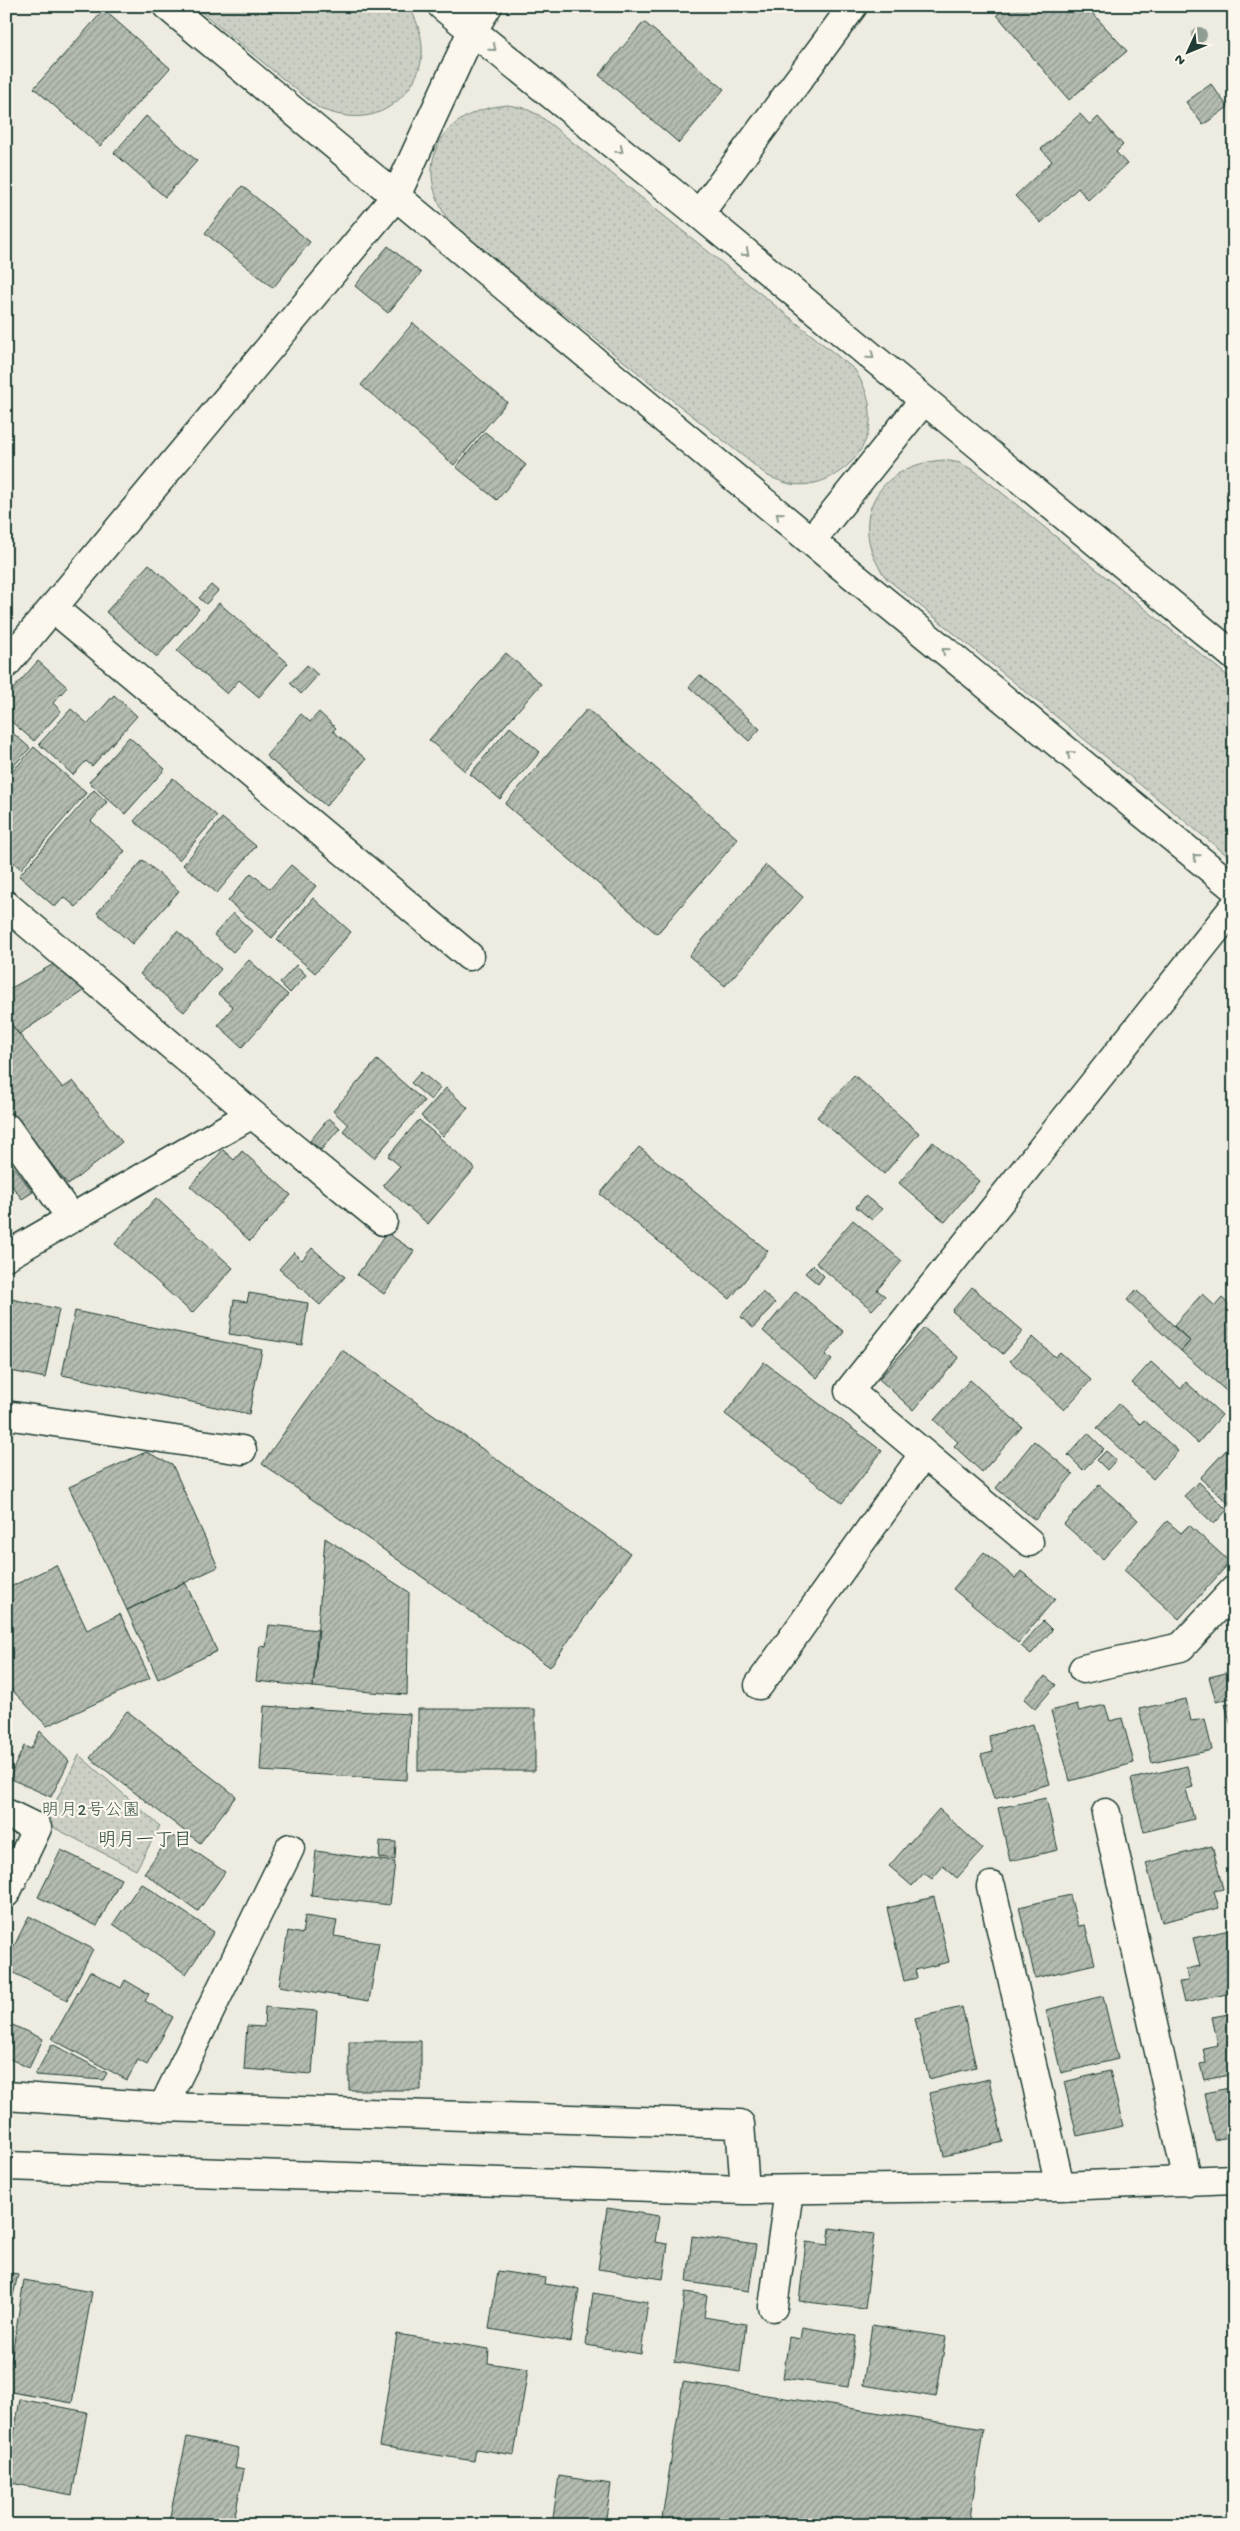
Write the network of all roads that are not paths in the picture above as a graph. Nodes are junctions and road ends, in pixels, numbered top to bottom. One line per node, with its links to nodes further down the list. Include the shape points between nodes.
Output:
1 (167, 6): 6 (street)
2 (442, 6): 5 (street)
3 (488, 6): 5 (street)
4 (853, 6): 7 (street)
5 (472, 32): 6 (street); 7 (street, one-way to 7)
6 (396, 196): 9 (street, one-way to 6); 10 (street)
7 (699, 214): 8 (street, one-way to 8)
8 (924, 400): 9 (street); 11 (street)
9 (810, 541): 13 (street, one-way to 9)
10 (52, 608): 12 (street); 16 (street)
11 (1234, 656)
12 (6, 664)
13 (1234, 888)
14 (6, 904): 17 (street)
15 (1234, 907): 24 (street, via 849,1391)
16 (469, 956)
17 (252, 1114): 19 (street); 20 (street)
18 (7, 1128): 19 (street)
19 (71, 1218): 21 (street)
20 (383, 1221)
21 (6, 1256)
22 (6, 1415): 23 (street)
23 (242, 1450)
24 (923, 1455): 25 (street); 28 (street)
25 (1029, 1542)
26 (1234, 1590): 27 (street, via 1181,1646)
27 (1083, 1669)
28 (759, 1684)
29 (6, 1813): 33 (street, via 37,1828)
30 (1106, 1813): 38 (street)
31 (290, 1848): 35 (street)
32 (991, 1886): 39 (street)
33 (6, 1893)
34 (6, 2096): 35 (street)
35 (164, 2107): 40 (street, via 740,2124)
36 (6, 2166): 40 (street)
37 (1234, 2179): 38 (street)
38 (1188, 2182): 39 (street)
39 (1060, 2186): 41 (street)
40 (745, 2190): 41 (street)
41 (789, 2190): 42 (street)
42 (773, 2307)

